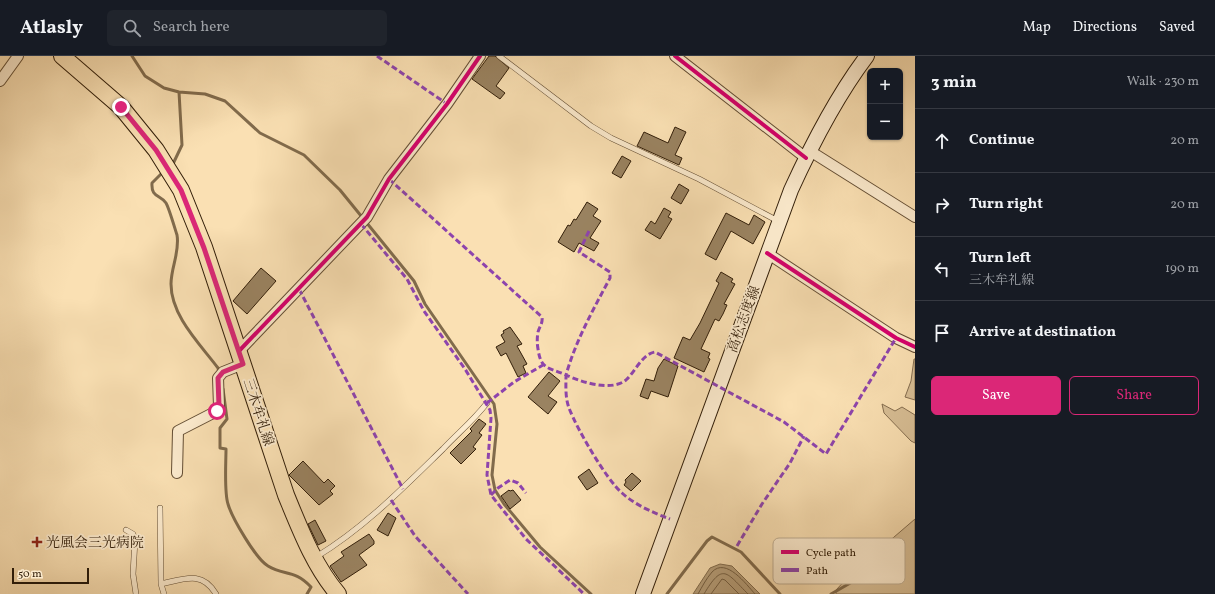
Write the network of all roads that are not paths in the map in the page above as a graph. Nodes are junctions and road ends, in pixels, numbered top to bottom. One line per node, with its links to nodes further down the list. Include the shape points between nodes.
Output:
1 (18, 56): 7 (street)
2 (62, 56): 13 (main road, 三木牟礼線, via 121,107 170,171 193,217)
3 (480, 56): 13 (street, via 448,104 389,179 365,220)
4 (499, 56): 10 (lane, via 579,118 611,138 699,179)
5 (676, 56): 8 (street)
6 (867, 56): 8 (main road, 高松志度線, via 847,85)
7 (0, 81)
8 (808, 155): 9 (street); 10 (main road, 高松志度線)
9 (915, 217)
10 (779, 221): 11 (main road, 高松志度線)
11 (767, 253): 12 (street, via 896,338); 24 (main road, 高松志度線)
12 (915, 347)
13 (241, 357): 15 (street, via 218,378 217,411 178,431); 18 (main road, 三木牟礼線, via 286,495)
14 (487, 403): 18 (lane, via 471,423 391,500)
15 (177, 473)
16 (160, 508): 19 (lane)
17 (126, 530): 20 (lane, via 133,534 134,540 133,574)
18 (314, 558): 23 (main road, 三木牟礼線)
19 (161, 584): 21 (lane); 22 (lane, via 191,578 203,579)
20 (136, 594)
21 (164, 594)
22 (216, 594)
23 (338, 594)
24 (643, 594)

